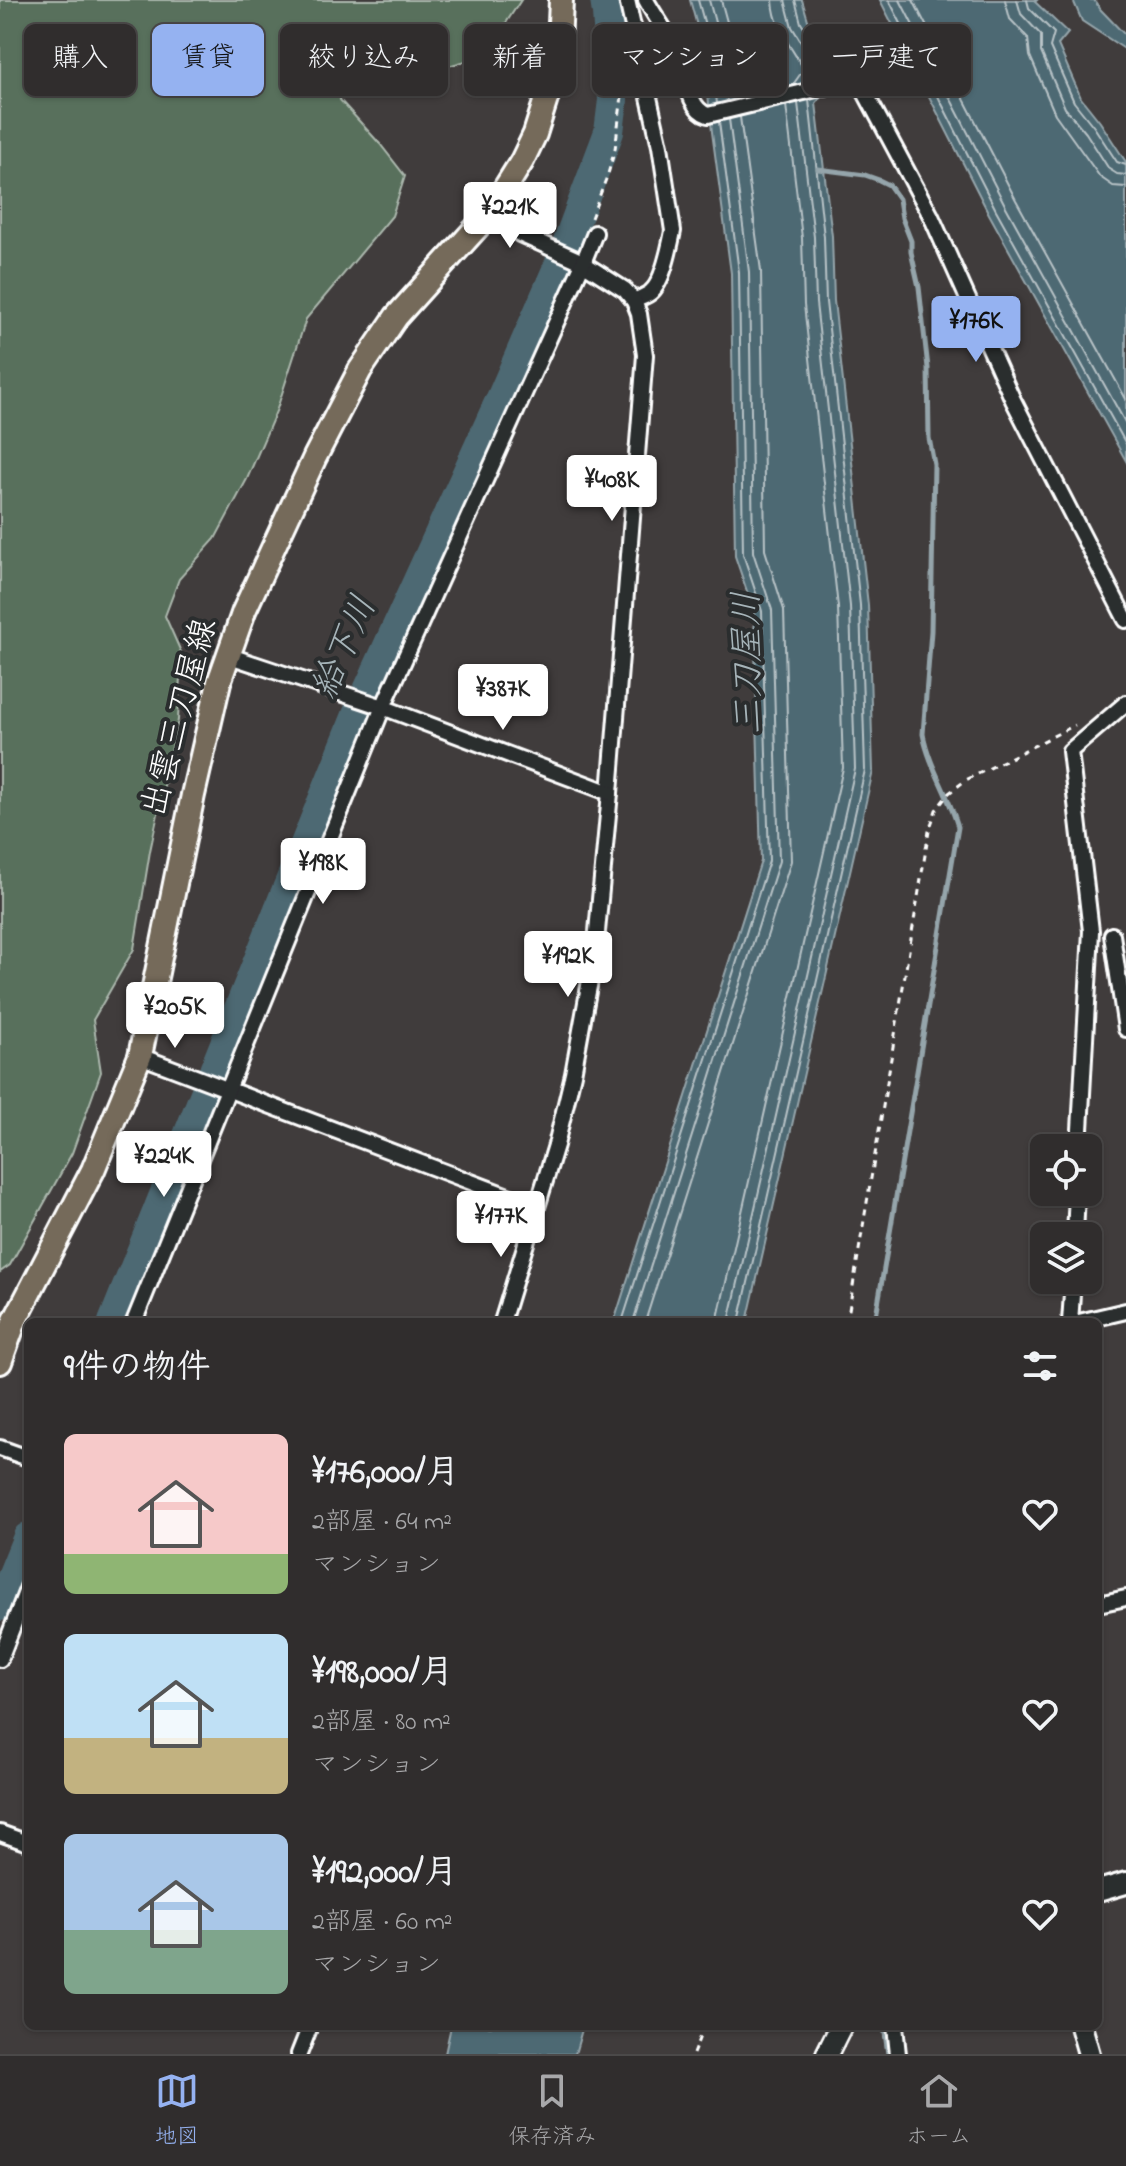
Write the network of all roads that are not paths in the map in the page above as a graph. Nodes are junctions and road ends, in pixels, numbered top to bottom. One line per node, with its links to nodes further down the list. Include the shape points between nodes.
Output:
1 (561, 0): 4 (main road, 出雲三刀屋線, via 559,46 544,110 522,161)
2 (627, 0): 7 (street, via 673,231 657,285)
3 (646, 0): 8 (street, via 677,52 700,112 708,115 854,80 860,83 931,216 1013,400)
4 (489, 214): 6 (street); 9 (main road, 出雲三刀屋線, via 396,317 360,370 289,512)
5 (592, 239): 6 (street)
6 (581, 261): 7 (street); 11 (street)
7 (634, 301): 12 (street, via 645,355)
8 (1126, 620)
9 (227, 655): 11 (street); 16 (main road, 出雲三刀屋線)
10 (1126, 703): 13 (street, via 1070,751)
11 (380, 706): 12 (street); 17 (street)
12 (610, 793): 19 (street, via 586,1007)
13 (1091, 931): 14 (street); 18 (street)
14 (1119, 936): 15 (street)
15 (1126, 1029)
16 (140, 1056): 17 (street); 26 (main road, 出雲三刀屋線, via 93,1170 15,1320)
17 (225, 1090): 19 (street); 22 (street)
18 (1080, 1134)
19 (537, 1207): 23 (street)
20 (1072, 1294): 24 (street)
21 (1126, 1311): 25 (street)
22 (136, 1318)
23 (503, 1318)
24 (1070, 1318)
25 (1096, 1318)
26 (0, 1362)
27 (0, 1448): 28 (street)
28 (24, 1457)
29 (24, 1597): 32 (street)
30 (1126, 1598): 31 (street)
31 (1102, 1603)
32 (0, 1659)
33 (0, 1833): 34 (street)
34 (24, 1842)
35 (1126, 1883): 36 (street)
36 (1102, 1890)
37 (308, 2030): 41 (street)
38 (839, 2030): 42 (street)
39 (895, 2030): 43 (street)
40 (1082, 2030): 44 (street)
41 (299, 2054)
42 (827, 2054)
43 (898, 2054)
44 (1089, 2054)

